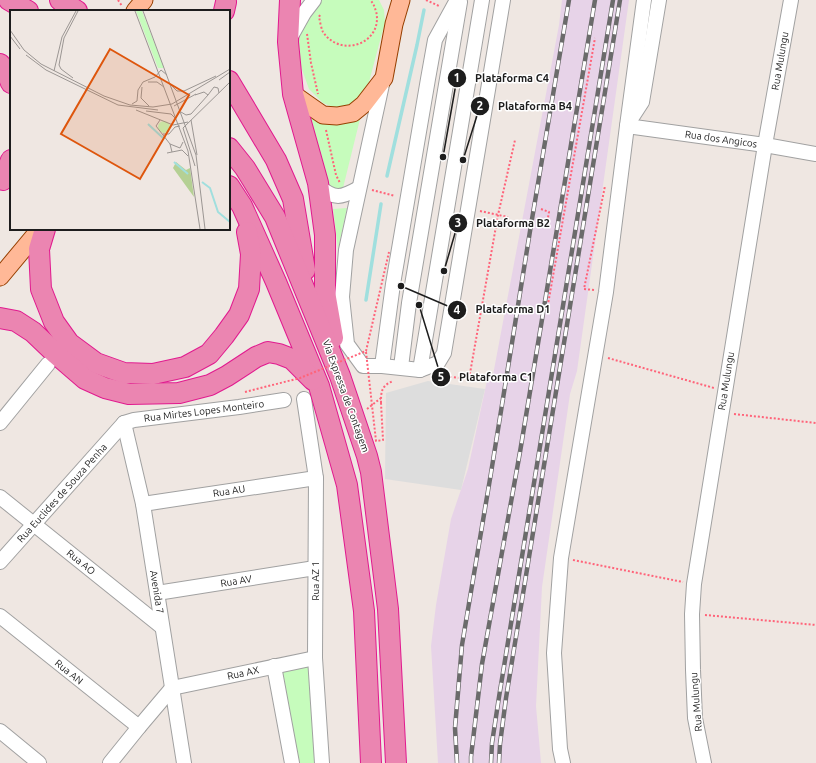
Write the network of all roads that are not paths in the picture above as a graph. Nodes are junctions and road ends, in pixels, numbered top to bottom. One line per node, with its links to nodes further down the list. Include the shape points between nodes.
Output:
1 (9, 0): 14 (highway)
2 (60, 0): 15 (highway)
3 (290, 0): 17 (highway)
4 (387, 0): 16 (main road)
5 (401, 0): 16 (main road)
6 (457, 0): 39 (street, via 435,40 393,284)
7 (461, 0): 40 (street, via 409,303)
8 (482, 0): 41 (street)
9 (503, 0): 41 (street, via 444,353 438,363)
10 (644, 0): 23 (street)
11 (659, 0): 23 (street, via 642,102)
12 (790, 0): 24 (street, Rua Mulungu)
13 (318, 5): 17 (street, via 304,13)
14 (26, 10)
15 (75, 10)
16 (394, 24): 19 (main road)
17 (288, 42): 22 (highway)
18 (0, 64): 20 (highway)
19 (384, 78): 22 (main road, via 364,104 353,113 337,116 323,115); 31 (street)
20 (10, 80)
21 (230, 83): 36 (highway, via 276,160 293,199)
22 (293, 94): 29 (highway)
23 (627, 126): 24 (street, Rua dos Angicos); 69 (street, via 606,292 561,558 554,653)
24 (765, 145): 26 (street, Rua dos Angicos); 70 (street, Rua Mulungu, via 694,584 692,614 695,718)
25 (230, 149): 36 (highway, Via Expressa de Contagem, via 245,168 275,217)
26 (816, 154)
27 (10, 163): 28 (highway)
28 (5, 178)
29 (318, 186): 31 (street, via 326,193 338,196); 42 (highway, via 325,235 325,292)
30 (230, 188): 32 (highway)
31 (359, 188): 39 (street, via 346,250 342,297 346,336 348,344 363,366)
32 (242, 206): 34 (highway, via 251,254 249,289 239,315 208,354 185,367 153,374 124,373 96,363 69,343 54,322 41,288 39,249); 43 (highway)
33 (39, 230): 35 (main road)
34 (45, 230)
35 (0, 278)
36 (312, 309): 42 (highway, Via Expressa de Contagem)
37 (0, 318): 43 (highway, via 16,321 33,332 85,379 104,388 129,394 179,393 210,384 268,352 292,359)
38 (48, 364): 46 (street)
39 (382, 366): 40 (street)
40 (401, 367): 41 (street)
41 (420, 370)
42 (340, 376): 68 (highway, Via Expressa de Contagem, via 368,456 371,472 388,609)
43 (319, 386): 67 (highway, via 347,484 364,610)
44 (304, 399): 48 (street, Rua AZ 1)
45 (284, 400): 47 (street, Rua Mirtes Lopes Monteiro)
46 (0, 423)
47 (124, 423): 50 (street, Avenida 7); 51 (street, Rua Euclides de Souza Penha)
48 (316, 478): 50 (street, Rua AU); 53 (street, Rua AZ 1)
49 (0, 497): 51 (street, Rua AO)
50 (142, 504): 54 (street, Avenida 7)
51 (34, 524): 52 (street, Rua Euclides de Souza Penha); 56 (street, Rua AO)
52 (0, 562)
53 (315, 568): 54 (street, Rua AV); 57 (street, Rua AZ 1)
54 (157, 593): 56 (street, Avenida 7)
55 (0, 616): 60 (street, Rua AN)
56 (162, 627): 59 (street, Avenida 7)
57 (315, 658): 58 (street, Rua AX); 66 (street, Rua AZ 1)
58 (274, 666): 59 (street, Rua AX); 65 (street)
59 (172, 688): 60 (street); 64 (street, Avenida 7)
60 (139, 727): 63 (street)
61 (0, 731): 62 (street)
62 (39, 763)
63 (110, 763)
64 (184, 763)
65 (292, 763)
66 (322, 763)
67 (371, 763)
68 (396, 763)
69 (563, 763)
70 (704, 763)

